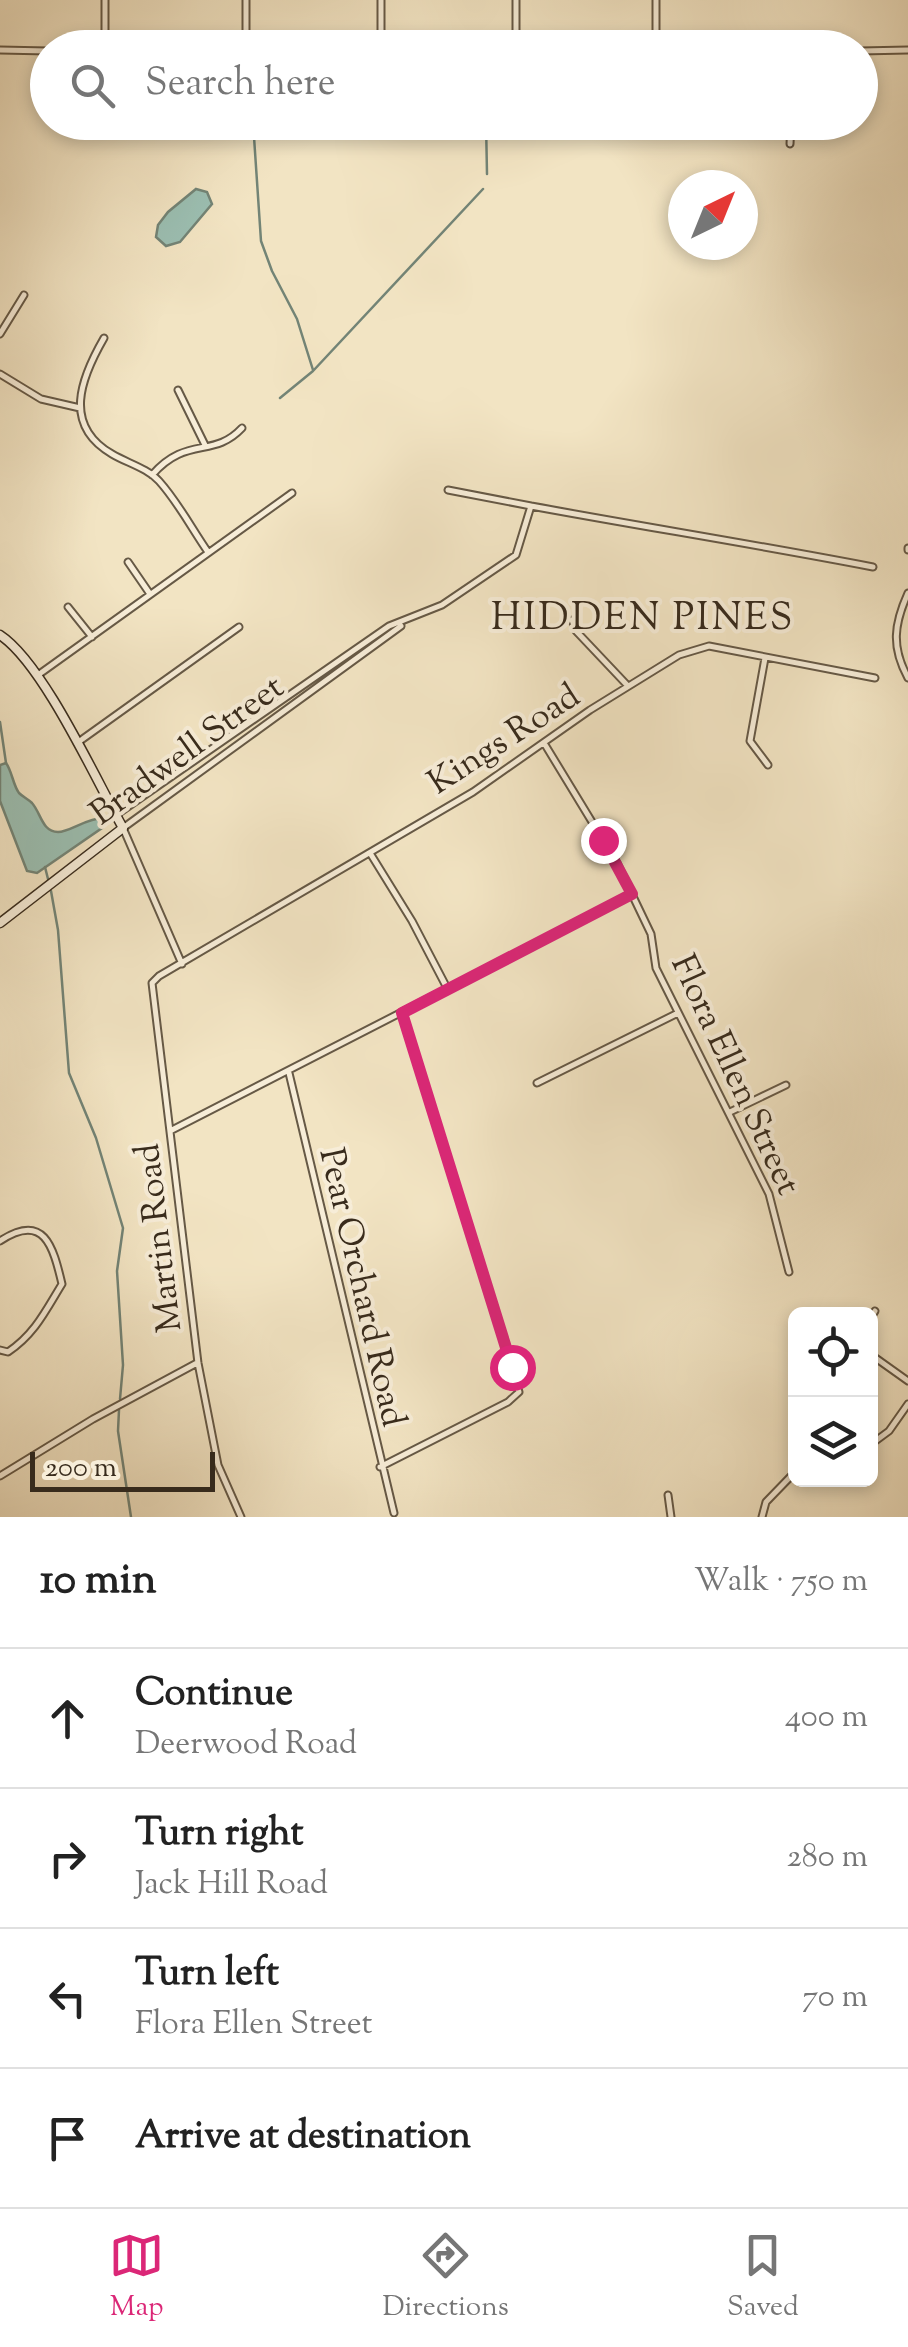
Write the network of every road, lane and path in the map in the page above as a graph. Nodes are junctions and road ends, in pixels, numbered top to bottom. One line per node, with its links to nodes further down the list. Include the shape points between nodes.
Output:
1 (104, 0): 6 (street)
2 (246, 0): 7 (street)
3 (381, 0): 8 (street)
4 (516, 0): 9 (street)
5 (656, 0): 10 (street)
6 (104, 30)
7 (246, 30)
8 (381, 30)
9 (516, 30)
10 (656, 30)
11 (0, 50): 12 (street)
12 (30, 50)
13 (878, 50): 14 (street)
14 (908, 50)
15 (790, 140): 16 (street)
16 (790, 144)
17 (24, 295): 18 (street)
18 (0, 334)
19 (104, 338): 22 (street, via 86,368)
20 (0, 374): 22 (street, via 41,400)
21 (178, 390): 24 (street)
22 (80, 408): 25 (street, via 94,443)
23 (242, 428): 24 (street, via 229,442)
24 (205, 446): 25 (street, via 172,456)
25 (152, 475): 29 (street)
26 (448, 490): 28 (street)
27 (292, 493): 29 (street)
28 (531, 506): 31 (street); 36 (street, Bradwell Street, via 516,555)
29 (208, 552): 33 (street)
30 (128, 562): 33 (street)
31 (873, 567)
32 (908, 593): 43 (street, via 894,632)
33 (150, 594): 39 (street)
34 (68, 607): 39 (street)
35 (572, 620): 44 (street)
36 (405, 622): 48 (street, Bradwell Street, via 389,626); 49 (street, Bradwell Street)
37 (239, 627): 45 (street)
38 (0, 635): 41 (street)
39 (92, 637): 41 (street)
40 (765, 658): 42 (street, Kings Road); 44 (street, Kings Road, via 700,647); 47 (street, via 750,741)
41 (36, 676): 45 (street)
42 (874, 678)
43 (908, 678)
44 (628, 686): 46 (street, Kings Road)
45 (78, 743): 48 (street)
46 (544, 743): 50 (street, Kings Road); 51 (street, Flora Ellen Street)
47 (768, 764)
48 (116, 815): 49 (street)
49 (123, 828): 52 (street, Bradwell Street); 53 (street)
50 (370, 853): 53 (street, Kings Road); 54 (street)
51 (632, 894): 54 (street); 56 (street, Flora Ellen Street)
52 (0, 924)
53 (182, 964): 61 (street, Martin Road, via 152,983)
54 (447, 988): 55 (street)
55 (402, 1013): 57 (street); 70 (street, via 519,1392)
56 (678, 1013): 58 (street); 60 (street, Flora Ellen Street)
57 (289, 1072): 61 (street); 70 (street, Pear Orchard Road)
58 (538, 1083)
59 (786, 1085): 60 (street)
60 (730, 1113): 63 (street, Flora Ellen Street, via 769,1194)
61 (170, 1131): 66 (street, Martin Road)
62 (0, 1241): 64 (street, via 30,1228 38,1233 54,1251 62,1284 22,1343)
63 (789, 1272)
64 (0, 1350)
65 (878, 1360): 67 (street)
66 (198, 1363): 71 (street); 75 (street, Martin Road, via 218,1464)
67 (908, 1381)
68 (908, 1404): 69 (street)
69 (878, 1438)
70 (380, 1467): 74 (street, Pear Orchard Road)
71 (0, 1476)
72 (788, 1479): 77 (street, via 766,1502)
73 (668, 1496): 76 (street)
74 (394, 1513)
75 (241, 1517)
76 (671, 1517)
77 (762, 1517)

